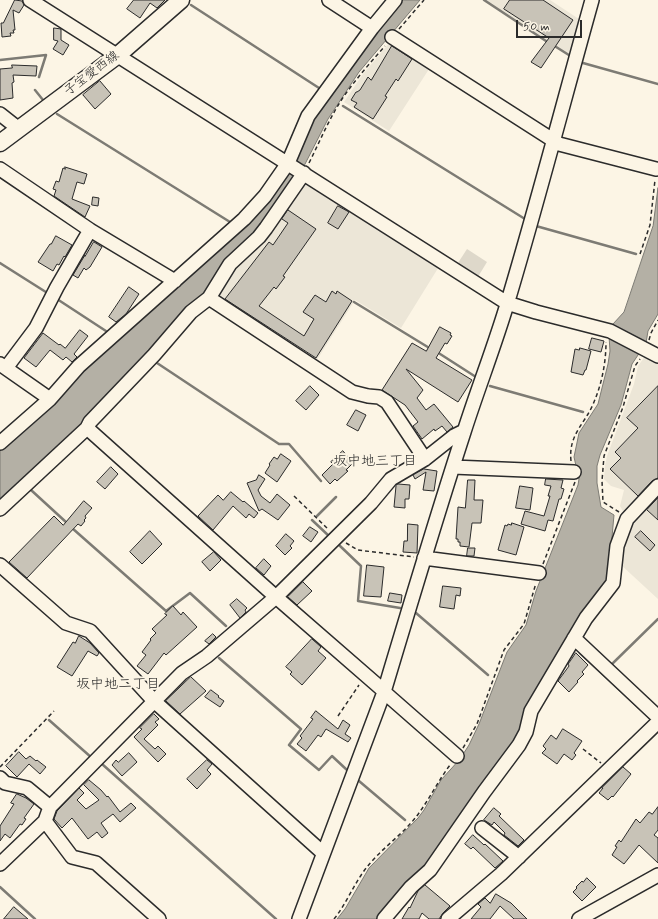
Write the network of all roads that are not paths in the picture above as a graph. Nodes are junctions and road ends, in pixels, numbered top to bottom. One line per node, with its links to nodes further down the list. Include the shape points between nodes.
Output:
1 (30, 0): 8 (street)
2 (181, 0): 8 (main road, 子宝愛西線)
3 (329, 0): 6 (street)
4 (395, 0): 6 (street)
5 (592, 0): 11 (street)
6 (372, 28): 13 (street, via 308,116)
7 (392, 37): 11 (street)
8 (118, 55): 10 (main road, 子宝愛西線); 13 (street)
9 (0, 114): 10 (street)
10 (19, 129): 12 (main road, 子宝愛西線)
11 (554, 141): 15 (street); 20 (street)
12 (0, 143)
13 (289, 164): 16 (street); 18 (street, via 244,219)
14 (0, 168): 17 (street)
15 (656, 169)
16 (304, 173): 19 (street, via 266,228 230,264); 20 (street)
17 (90, 230): 18 (street); 22 (street, via 36,328)
18 (175, 281): 23 (street, via 79,366)
19 (208, 298): 24 (street, via 191,312); 27 (street, via 352,392 379,397 387,402)
20 (507, 303): 21 (street, via 608,331); 25 (street)
21 (658, 356)
22 (3, 366): 23 (street)
23 (50, 399): 26 (street)
24 (87, 428): 31 (street); 35 (street)
25 (464, 432): 27 (street, via 454,436); 28 (street)
26 (0, 443)
27 (425, 459): 35 (street, via 391,479 371,503)
28 (453, 467): 29 (street); 32 (street)
29 (574, 472)
30 (658, 486): 36 (street, via 627,519 617,546 613,583)
31 (0, 509)
32 (424, 558): 34 (street); 37 (street)
33 (0, 565): 38 (street, via 66,622 90,631)
34 (539, 573)
35 (276, 597): 37 (street); 38 (street, via 208,656 182,673)
36 (574, 638): 39 (street); 52 (street, via 531,711 526,732 519,745 434,865)
37 (384, 691): 41 (street); 46 (street)
38 (154, 702): 43 (street); 46 (street)
39 (658, 717)
40 (658, 722): 47 (street)
41 (457, 756)
42 (0, 778): 43 (street, via 5,783 27,788)
43 (50, 807): 44 (street)
44 (45, 821): 48 (street); 50 (street, via 72,857 96,863)
45 (482, 828): 47 (street)
46 (323, 853): 51 (street)
47 (519, 857): 53 (street)
48 (0, 864)
49 (658, 875): 54 (street)
50 (159, 919)
51 (299, 919)
52 (384, 919)
53 (448, 919)
54 (578, 919)

